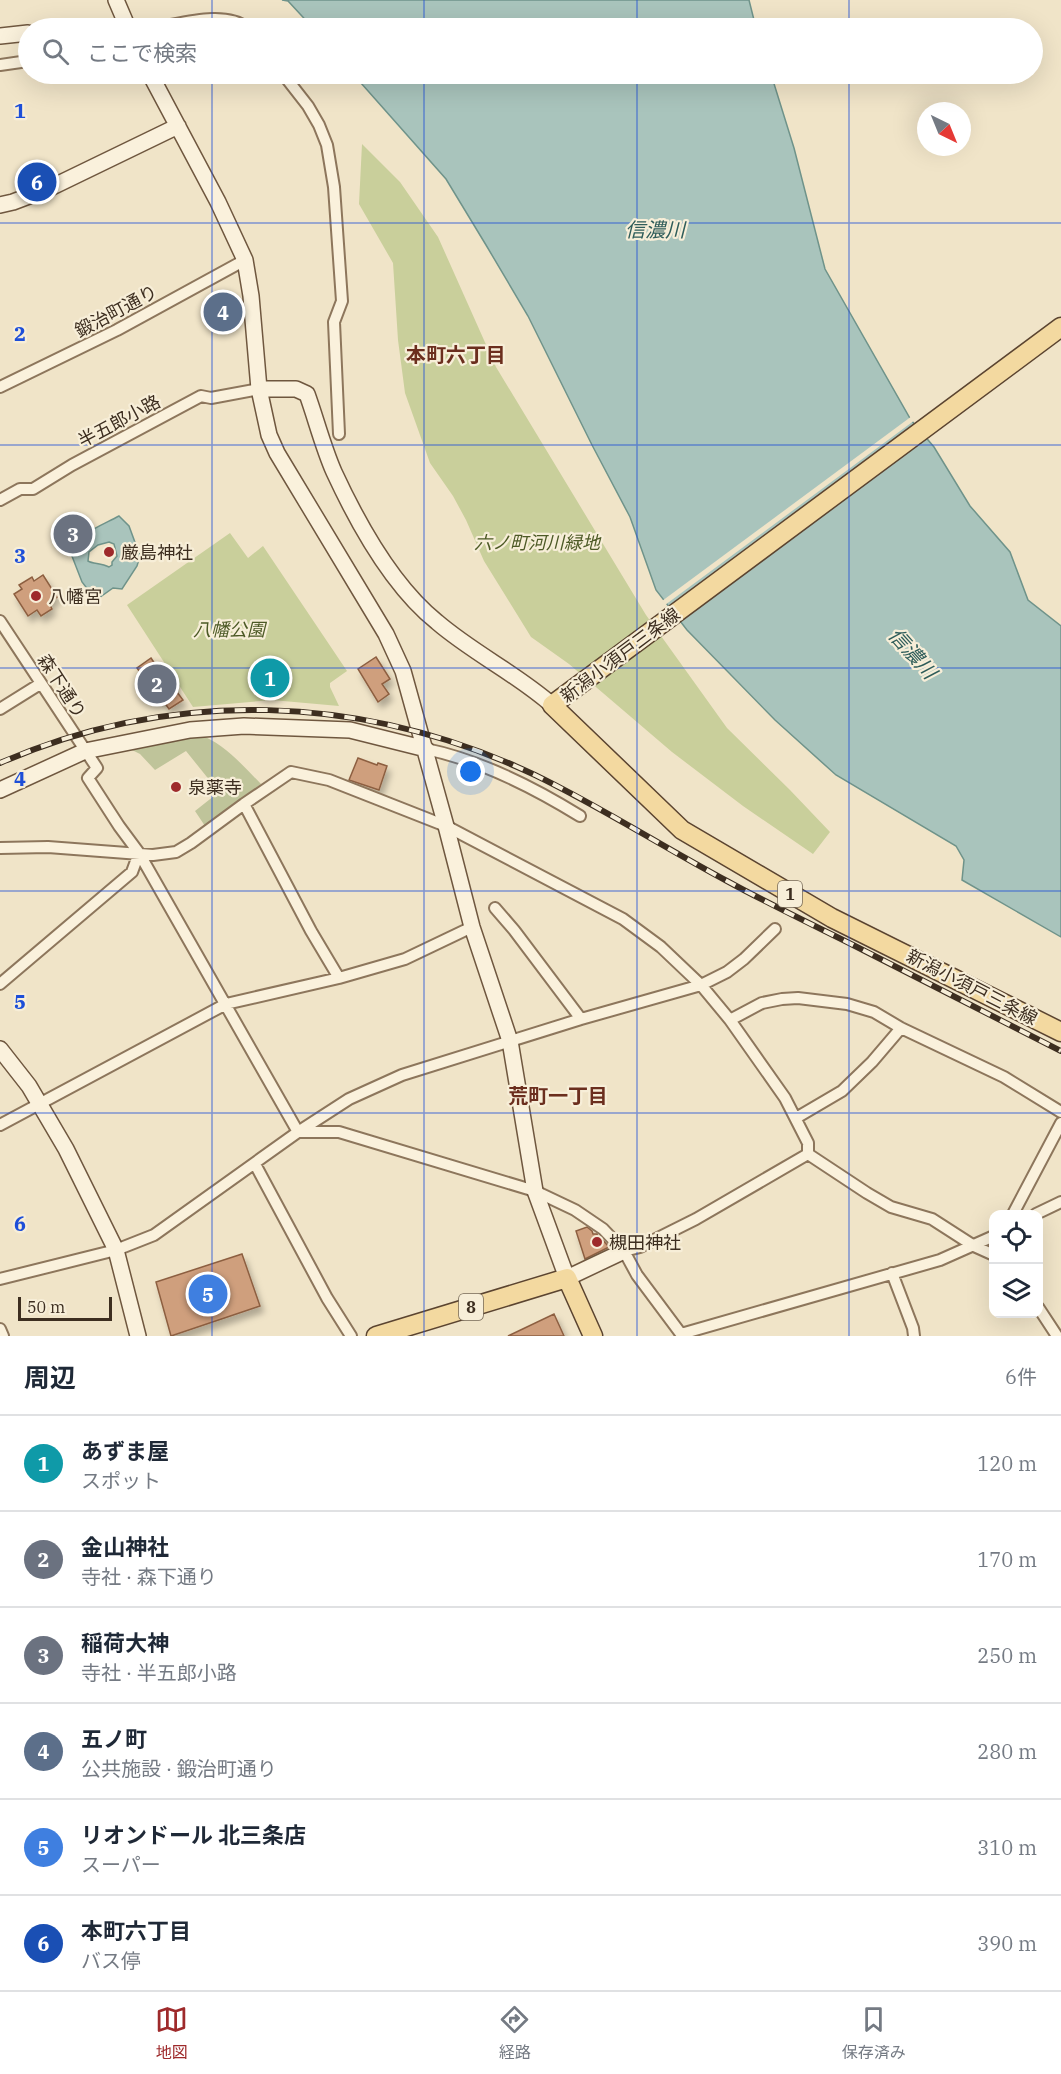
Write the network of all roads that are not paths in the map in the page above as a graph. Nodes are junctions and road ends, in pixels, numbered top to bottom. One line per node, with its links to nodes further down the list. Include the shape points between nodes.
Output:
1 (116, 0): 2 (street)
2 (123, 18)
3 (18, 34): 4 (street)
4 (0, 36)
5 (18, 62): 6 (street)
6 (0, 65)
7 (155, 84): 9 (street)
8 (291, 84): 15 (street, via 320,125 334,187 342,301 334,322)
9 (178, 126): 10 (street, via 50,188); 11 (street)
10 (0, 205)
11 (245, 260): 13 (street, 鍛治町通り, via 117,330); 14 (street)
12 (1061, 327): 19 (main road, 新潟小須戸三条線)
13 (0, 387)
14 (259, 389): 16 (street, 半五郎小路, via 211,398 201,396 33,489 20,489); 19 (street, via 296,389 306,394 334,471 360,521 408,595 437,622 505,672); 21 (street, via 277,453 395,654)
15 (339, 434)
16 (0, 500)
17 (1, 624): 18 (street, 森下通り)
18 (40, 684): 20 (street); 22 (street, 森下通り)
19 (557, 701): 39 (main road, 新潟小須戸三条線 / 1, via 682,830 832,918)
20 (0, 709)
21 (426, 749): 22 (street, via 350,730 244,726 190,730); 25 (street, via 454,755 502,775); 26 (street)
22 (85, 751): 23 (street); 28 (street, 森下通り, via 97,768 87,778)
23 (0, 790)
24 (244, 804): 26 (street, via 291,772 329,780); 28 (street, via 176,852); 32 (street)
25 (580, 816)
26 (446, 826): 30 (street); 34 (street, via 622,919 662,947)
27 (0, 848): 28 (street)
28 (138, 853): 33 (street, via 132,872); 35 (street)
29 (495, 908): 36 (street)
30 (472, 927): 32 (street, via 405,959); 40 (street)
31 (776, 928): 34 (street, via 736,966)
32 (339, 978): 35 (street)
33 (0, 984)
34 (701, 985): 36 (street); 37 (street)
35 (226, 1004): 42 (street); 47 (street)
36 (581, 1019): 40 (street)
37 (730, 1020): 38 (street, via 762,1003 798,998 847,1004 874,1012); 44 (street)
38 (901, 1028): 43 (street, via 1004,1077); 44 (street, via 842,1091)
39 (1061, 1032)
40 (510, 1041): 47 (street, via 402,1075 349,1099); 50 (street)
41 (0, 1049): 42 (street)
42 (39, 1104): 46 (street); 56 (street)
43 (1061, 1112)
44 (796, 1118): 48 (street, via 808,1143)
45 (1061, 1123): 52 (street)
46 (0, 1125)
47 (298, 1132): 49 (street); 50 (street, via 339,1132)
48 (808, 1154): 55 (street, via 867,1194 891,1207 932,1219); 57 (street, via 696,1220)
49 (255, 1164): 56 (street, via 154,1235); 67 (street)
50 (535, 1191): 57 (street, via 575,1210 603,1229); 60 (street)
51 (1061, 1202): 53 (street)
52 (1016, 1210)
53 (1043, 1211)
54 (989, 1238): 55 (street)
55 (974, 1246): 58 (street); 59 (street)
56 (116, 1250): 61 (street); 66 (street)
57 (624, 1251): 60 (street); 64 (street, via 637,1275)
58 (989, 1253)
59 (892, 1273): 64 (street); 70 (street)
60 (567, 1278): 68 (main road, 8); 69 (main road)
61 (0, 1279)
62 (1043, 1315): 71 (street)
63 (0, 1329): 65 (street)
64 (685, 1335)
65 (3, 1336)
66 (138, 1336)
67 (351, 1336)
68 (376, 1336)
69 (593, 1336)
70 (914, 1336)
71 (1057, 1336)

